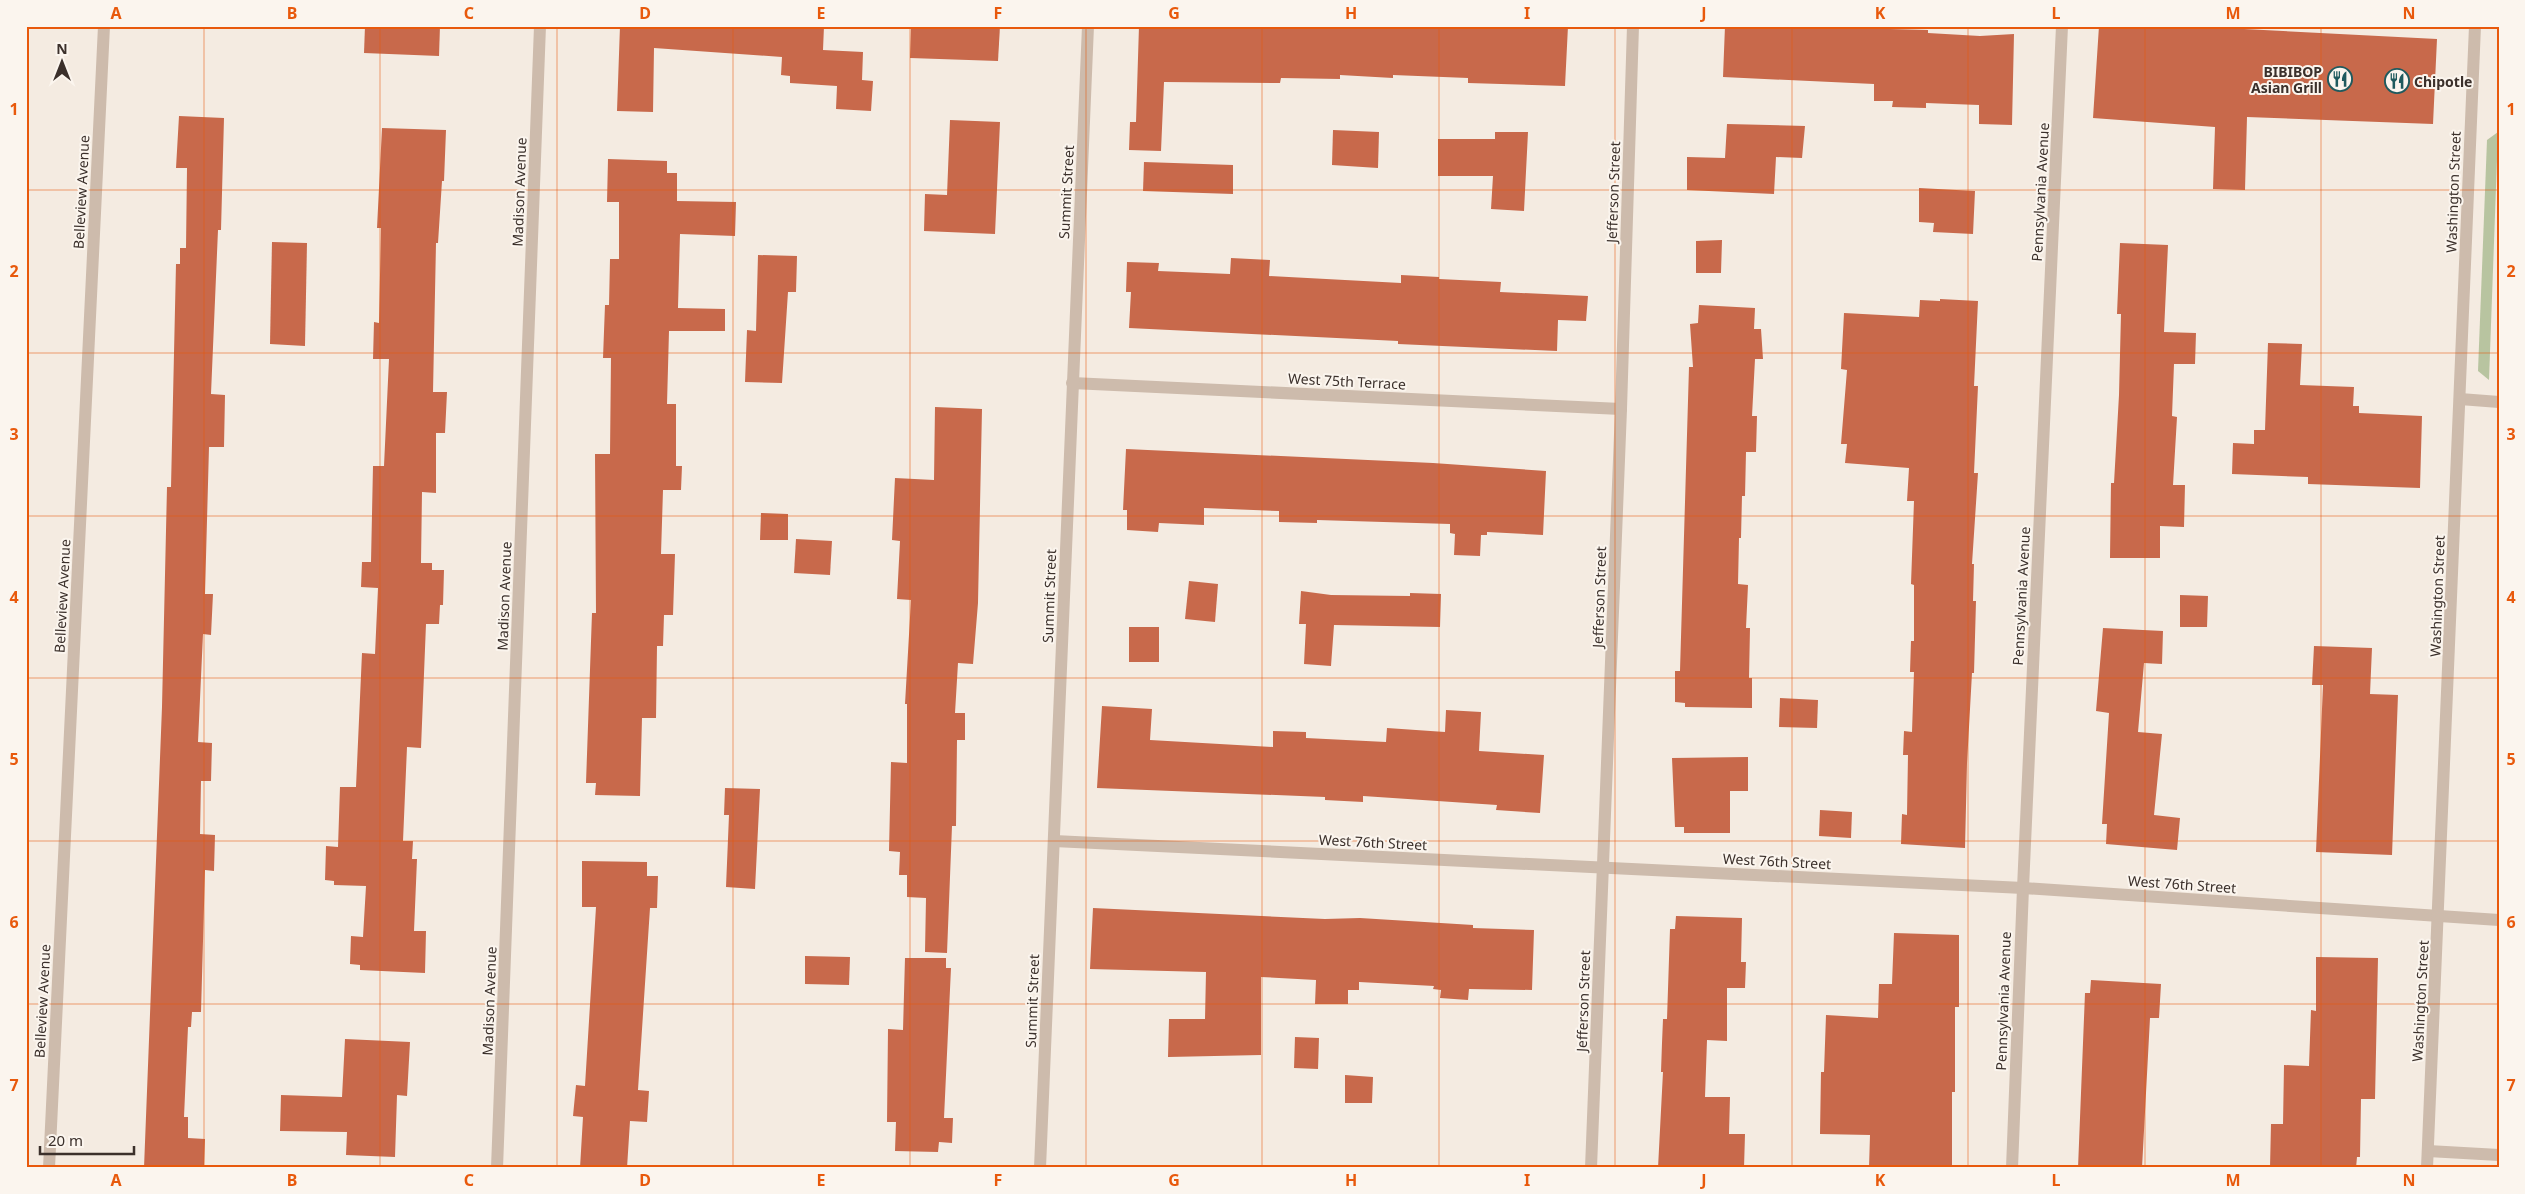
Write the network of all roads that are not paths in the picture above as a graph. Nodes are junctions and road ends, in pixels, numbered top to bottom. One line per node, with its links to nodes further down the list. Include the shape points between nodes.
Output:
1 (104, 26): 18 (street, Belleview Avenue)
2 (540, 26): 19 (street, Madison Avenue)
3 (1088, 26): 7 (street, Summit Street)
4 (1633, 26): 10 (street, Jefferson Street)
5 (2062, 26): 13 (street, Pennsylvania Avenue)
6 (2475, 26): 8 (street, Washington Street)
7 (1072, 383): 10 (street, West 75th Terrace); 11 (street, Summit Street)
8 (2460, 400): 9 (street); 14 (street, Washington Street)
9 (2499, 402)
10 (1621, 409): 12 (street, Jefferson Street)
11 (1054, 842): 12 (street, West 76th Street); 20 (street, Summit Street)
12 (1604, 868): 13 (street, West 76th Street); 21 (street, Jefferson Street)
13 (2023, 888): 14 (street, West 76th Street); 22 (street, Pennsylvania Avenue)
14 (2439, 916): 15 (street, West 76th Street); 16 (street, Washington Street)
15 (2499, 920)
16 (2428, 1151): 17 (street); 23 (street, Washington Street)
17 (2499, 1155)
18 (49, 1168)
19 (497, 1168)
20 (1040, 1168)
21 (1591, 1168)
22 (2012, 1168)
23 (2427, 1168)

